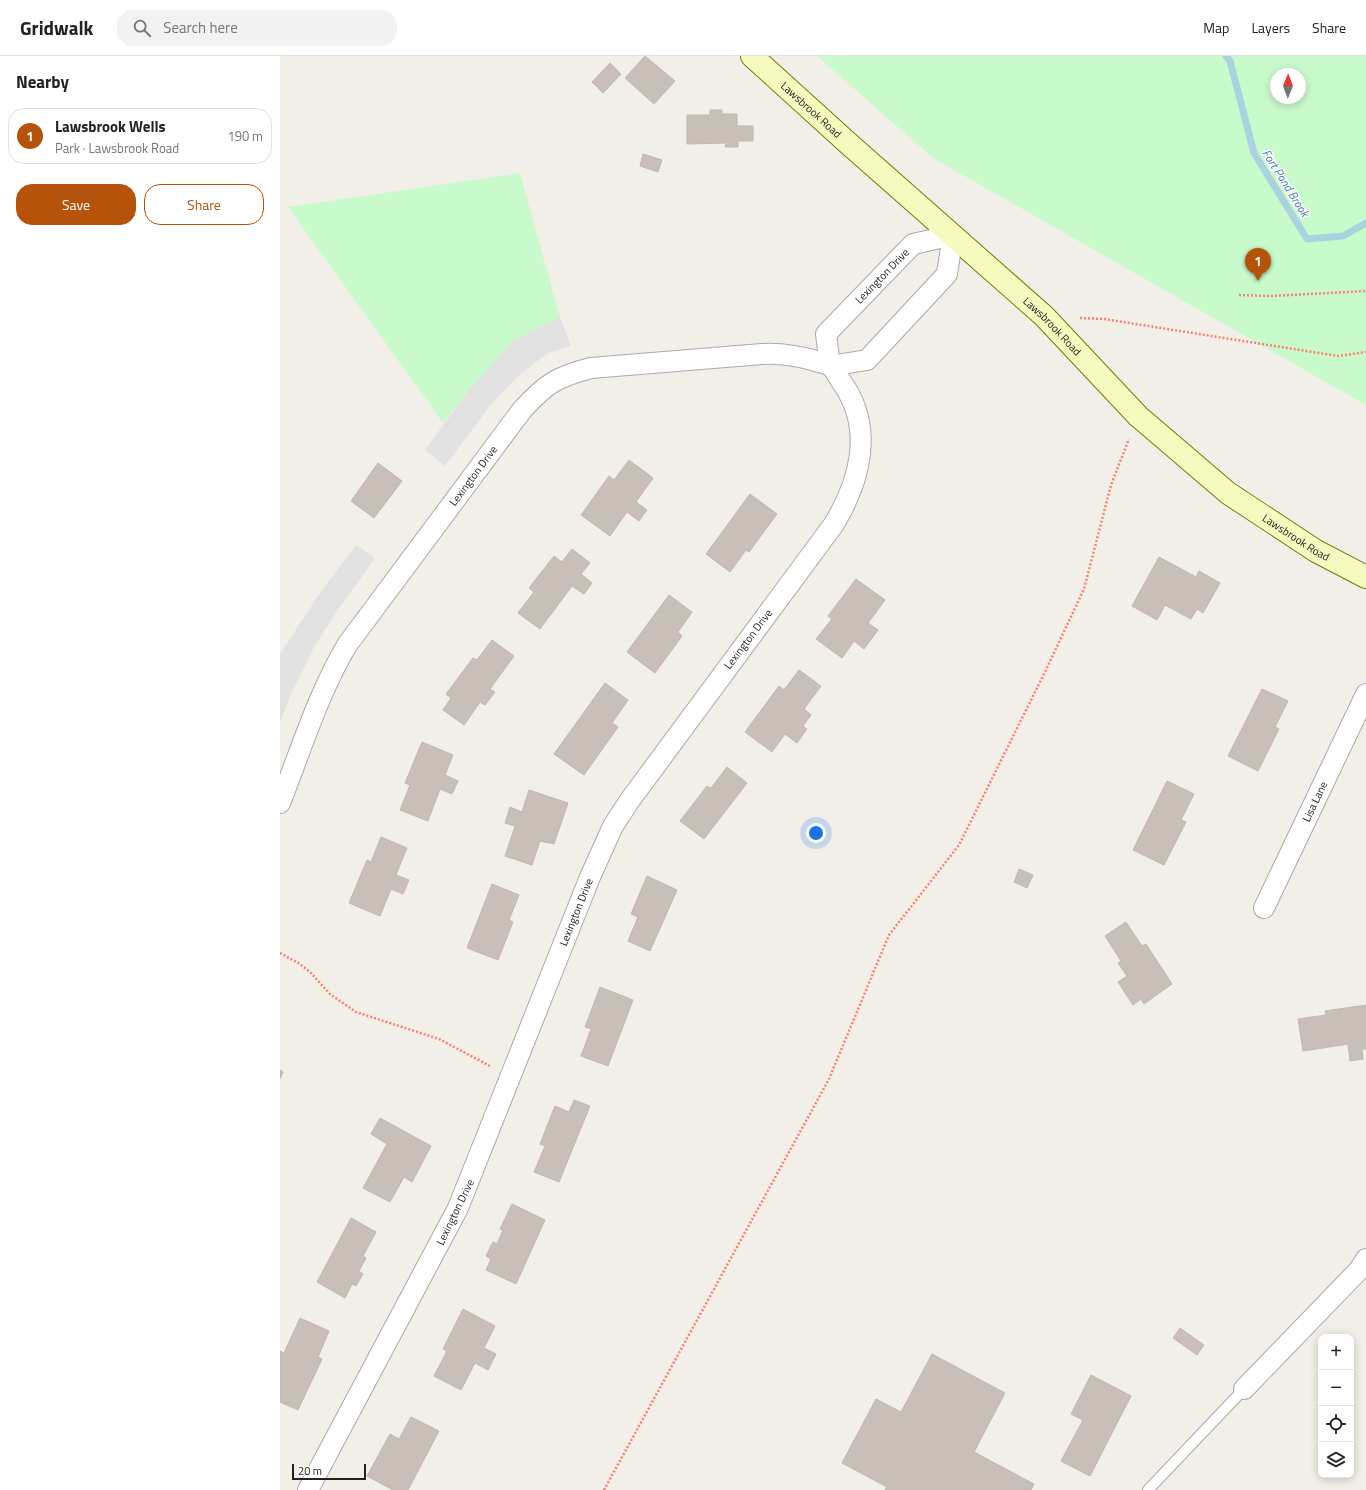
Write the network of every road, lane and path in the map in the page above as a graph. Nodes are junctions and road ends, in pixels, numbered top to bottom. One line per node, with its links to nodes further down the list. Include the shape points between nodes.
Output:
1 (752, 56): 2 (street, Lawsbrook Road)
2 (954, 235): 5 (street, Lawsbrook Road); 7 (street, Lexington Drive, via 947,274 867,360); 7 (street, Lexington Drive, via 912,244 826,334)
3 (1366, 291): 4 (path, via 1272,296)
4 (1239, 295)
5 (1044, 316): 6 (path, via 1104,320 1338,356); 8 (street, Lawsbrook Road)
6 (1366, 352)
7 (830, 366): 11 (street, Lexington Drive, via 802,357 762,354 591,368 566,375 544,387 522,410 348,645 322,696); 14 (street, Lexington Drive, via 853,401 861,428 856,474 843,508 829,531 647,775 613,826)
8 (1138, 416): 9 (street, Lawsbrook Road, via 1228,493 1316,550); 18 (path, via 1111,485 1084,589 959,845 889,935 829,1079)
9 (1366, 577)
10 (1366, 694): 12 (street, Lisa Lane)
11 (280, 803)
12 (1264, 908)
13 (280, 953): 14 (path, via 300,964 330,994 356,1012 439,1039)
14 (511, 1076): 17 (street, Lexington Drive, via 458,1208)
15 (1366, 1259): 16 (street, via 1359,1270)
16 (1244, 1389): 19 (lane)
17 (308, 1490)
18 (604, 1490)
19 (1148, 1490)

